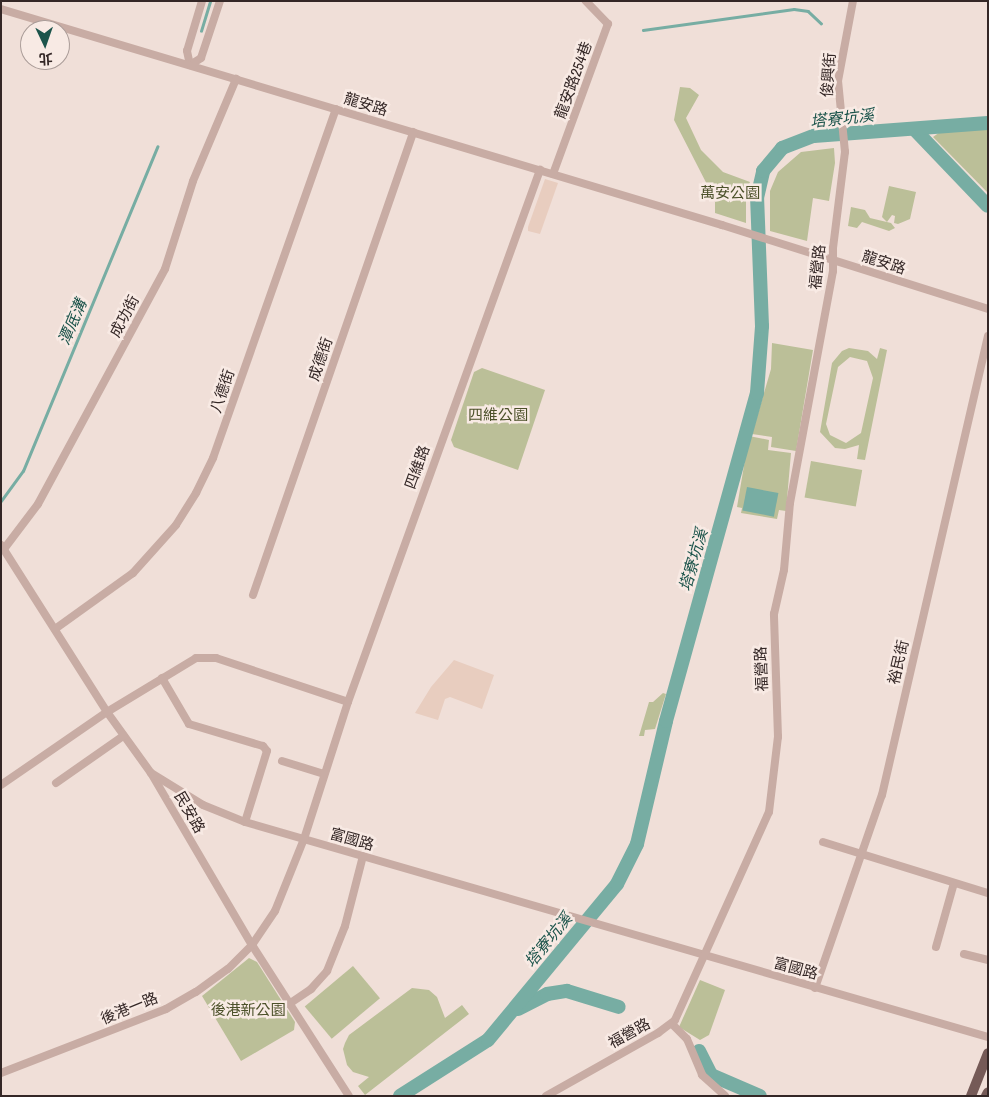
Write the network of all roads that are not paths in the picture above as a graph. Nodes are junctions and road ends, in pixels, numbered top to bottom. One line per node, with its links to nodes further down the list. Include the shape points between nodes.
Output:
1 (202, 1): 6 (street, via 187,52)
2 (220, 1): 6 (street, via 201,58)
3 (586, 1): 12 (street, 龍安路254巷, via 608,24)
4 (853, 1): 10 (street, 俊興街, via 838,81)
5 (1, 9): 6 (street, 龍安路)
6 (190, 65): 7 (street, 龍安路)
7 (236, 79): 8 (street, 龍安路); 16 (street, 成功街, via 193,180 165,269 38,504)
8 (336, 109): 9 (street, 龍安路); 18 (street, 八德街, via 213,458 196,493 176,525 133,573)
9 (413, 132): 11 (street, 龍安路); 17 (street, 成德街)
10 (845, 152): 13 (street, 福營路)
11 (540, 170): 12 (street, 龍安路); 20 (street, 四維路)
12 (553, 174): 13 (street, 龍安路)
13 (833, 260): 14 (street, 龍安路); 38 (street, 福營路, via 774,614 778,737 769,812)
14 (988, 309)
15 (988, 336): 31 (street, 裕民街, via 882,795)
16 (2, 547): 18 (street, 民安路)
17 (253, 595)
18 (55, 628): 21 (street, 民安路)
19 (162, 678): 20 (street, via 196,658 207,656); 21 (street); 28 (street, via 189,724 263,746 267,754)
20 (348, 702): 25 (street, 四維路)
21 (107, 712): 22 (street, 民安路); 27 (street)
22 (123, 736): 24 (street, 民安路); 26 (street)
23 (282, 761): 25 (street)
24 (151, 773): 28 (street, 富國路, via 203,805); 35 (street, 民安路)
25 (324, 774): 29 (street, 四維路)
26 (56, 783)
27 (1, 785)
28 (245, 822): 29 (street, 富國路)
29 (304, 839): 32 (street, 富國路); 35 (street, 四維路, via 284,893)
30 (824, 842): 31 (street)
31 (864, 855): 33 (street); 40 (street, 裕民街)
32 (363, 856): 38 (street, 富國路); 41 (street, via 345,926 328,971 311,989)
33 (954, 883): 34 (street); 36 (street)
34 (988, 893)
35 (252, 945): 41 (street, 民安路); 45 (street, 後港一路, via 228,969 166,1008)
36 (936, 947)
37 (964, 954): 39 (street)
38 (704, 955): 40 (street, 富國路); 42 (street, 福營路)
39 (988, 960)
40 (815, 988): 43 (street, 富國路)
41 (289, 1004): 47 (street, 民安路)
42 (672, 1024): 48 (street, 福營路); 49 (street, via 687,1039 702,1075)
43 (988, 1037)
44 (988, 1053): 50 (main road)
45 (1, 1073)
46 (988, 1092): 51 (main road)
47 (349, 1096)
48 (546, 1096)
49 (725, 1096)
50 (971, 1096)
51 (986, 1096)

